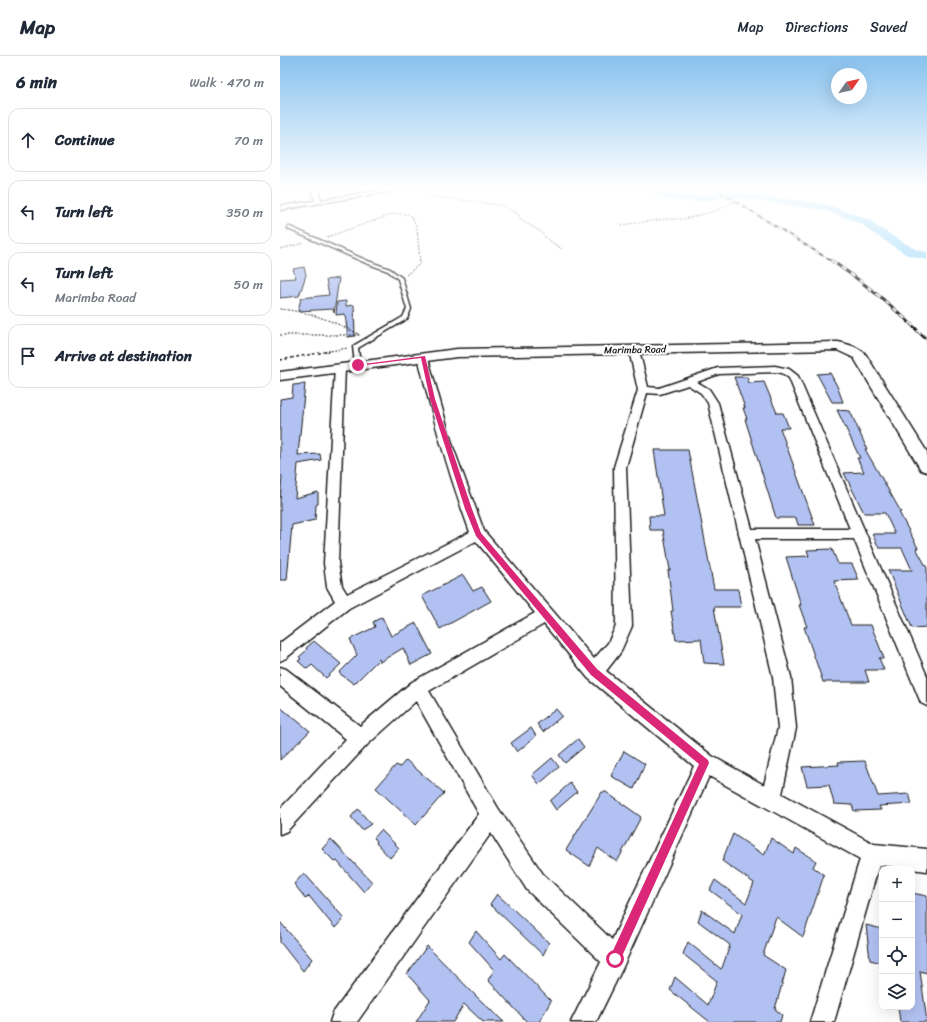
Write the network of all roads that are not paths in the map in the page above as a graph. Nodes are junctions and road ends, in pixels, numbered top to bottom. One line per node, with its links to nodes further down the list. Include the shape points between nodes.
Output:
1 (302, 234): 4 (lane, via 389,270 400,278 409,309 405,318 355,347)
2 (634, 350): 3 (street, Marimba Road, via 502,351); 8 (street); 9 (street, Marimba Road, via 838,346 848,349 859,355)
3 (423, 357): 4 (street, Marimba Road); 10 (street, via 433,399)
4 (358, 365): 5 (street, Marimba Road)
5 (340, 367): 6 (street, Marimba Road); 13 (street, via 331,563 335,587)
6 (280, 376)
7 (689, 381): 8 (street, via 660,391); 11 (street, via 704,391 714,403); 12 (street, via 718,371 774,369 786,371 793,376)
8 (642, 390): 16 (street, via 620,467 624,626 614,648)
9 (927, 466)
10 (478, 534): 13 (street); 14 (street)
11 (748, 534): 12 (street); 22 (street, via 782,677 787,728)
12 (858, 534): 19 (street)
13 (344, 602): 15 (street)
14 (546, 614): 16 (street); 18 (street)
15 (280, 653)
16 (594, 672): 21 (street)
17 (280, 675): 20 (street)
18 (418, 688): 20 (street); 23 (street)
19 (927, 697)
20 (360, 738): 24 (street)
21 (705, 763): 22 (street); 27 (street)
22 (771, 799): 25 (street)
23 (491, 815): 27 (street, via 535,882); 28 (street)
24 (280, 824)
25 (872, 854): 26 (street); 30 (street)
26 (927, 860)
27 (615, 959): 29 (street)
28 (342, 1022)
29 (583, 1022)
30 (822, 1022)

